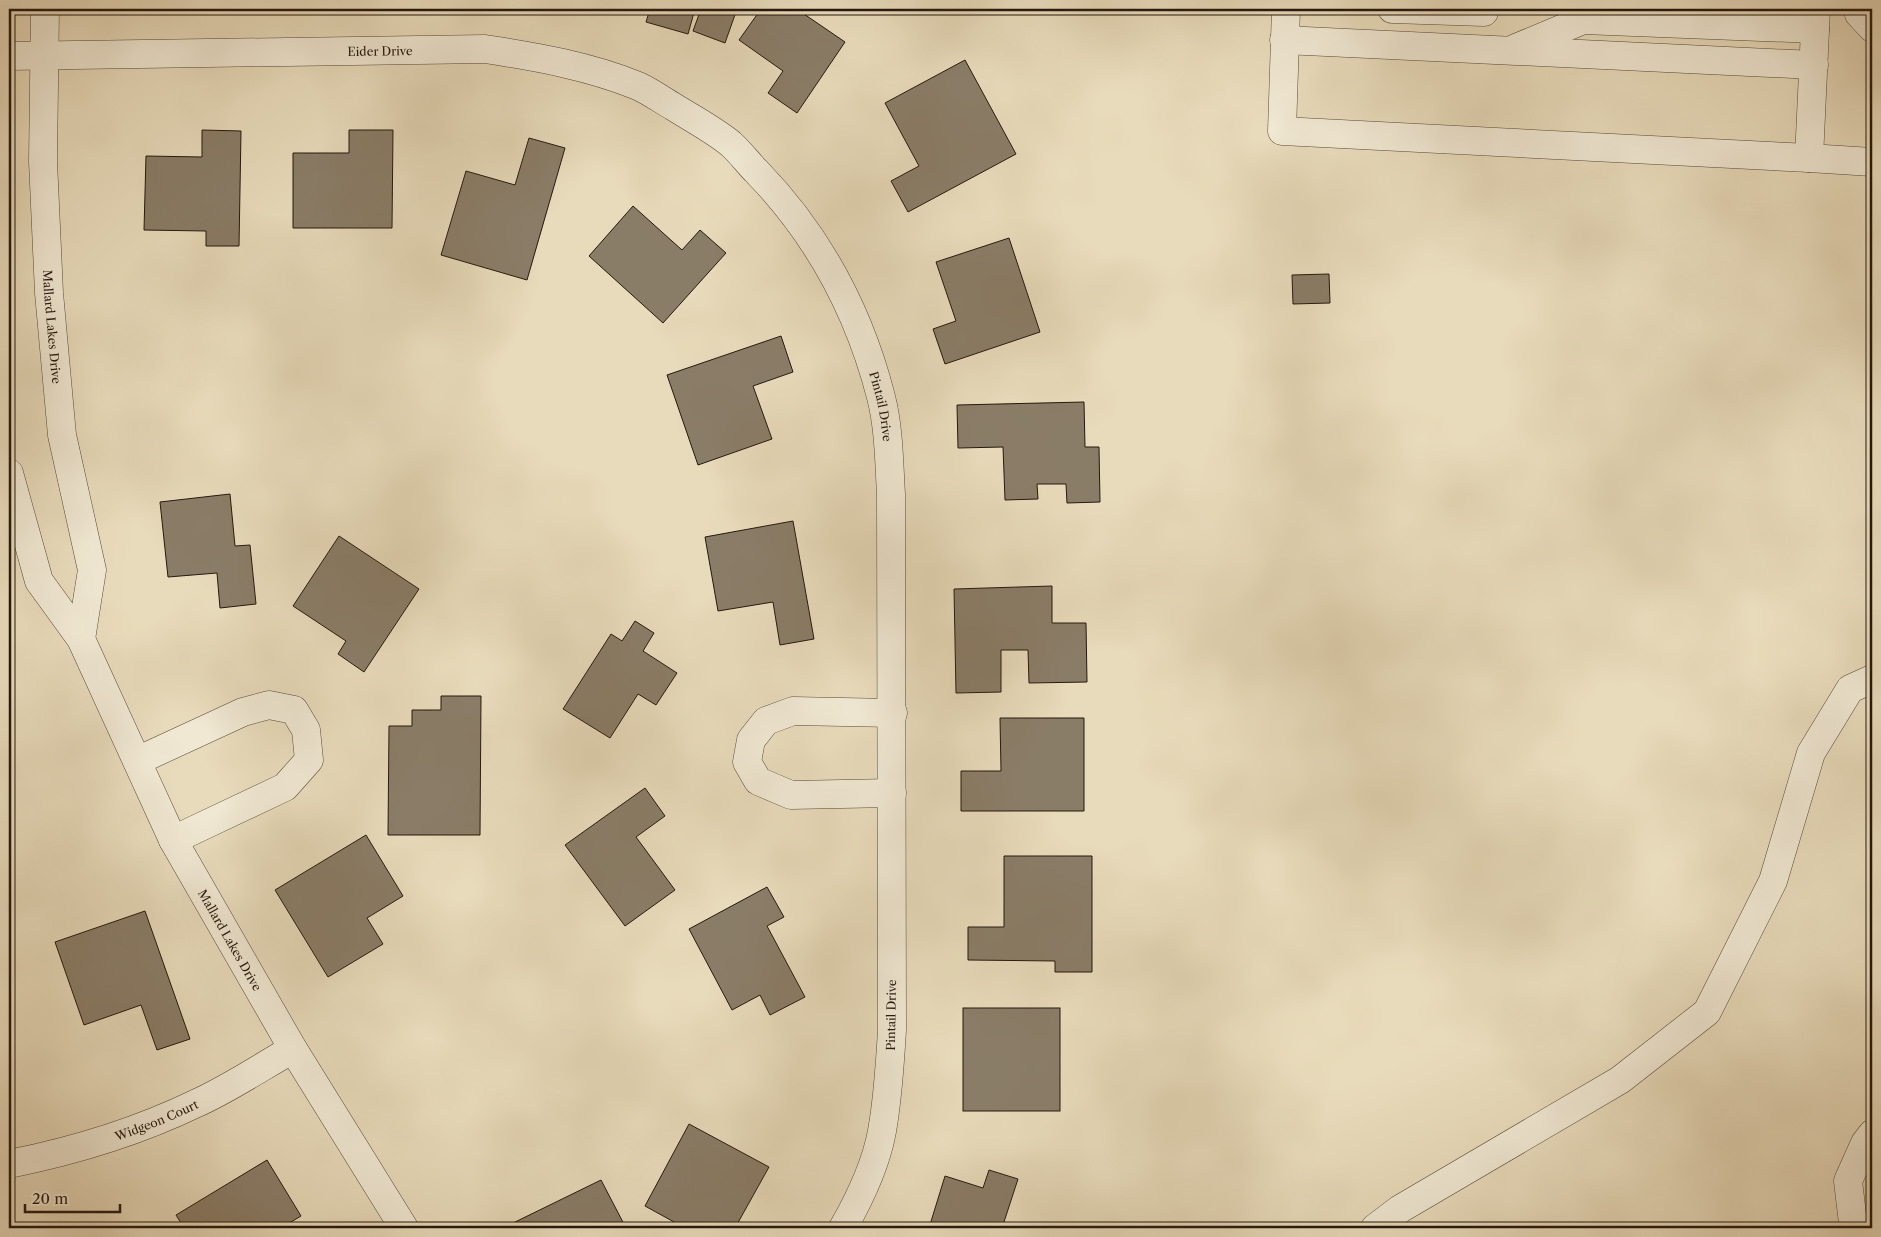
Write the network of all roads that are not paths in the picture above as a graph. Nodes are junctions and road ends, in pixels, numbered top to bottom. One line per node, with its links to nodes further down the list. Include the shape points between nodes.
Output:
1 (45, 9): 11 (street, Mallard Lakes Drive)
2 (1286, 9): 8 (street)
3 (1392, 9): 4 (street, via 1484,12)
4 (1484, 9)
5 (1859, 9): 7 (street, via 1858,14)
6 (1816, 19): 9 (street, via 1583,20); 12 (street)
7 (1872, 28)
8 (1284, 40): 9 (street); 14 (street, via 1282,131)
9 (1510, 51): 12 (street)
10 (9, 56): 11 (street, Eider Drive)
11 (46, 57): 13 (street, Eider Drive, via 485,50 538,57 640,87 698,121); 17 (street, Mallard Lakes Drive, via 43,170 49,293 61,425 92,570)
12 (1814, 65): 14 (street)
13 (731, 145): 19 (street, Pintail Drive, via 778,194 817,246 847,300 881,398 891,494)
14 (1809, 158): 15 (street)
15 (1872, 162)
16 (9, 472): 17 (street, Mallard Lakes Drive, via 39,581)
17 (81, 639): 20 (street, Mallard Lakes Drive)
18 (1872, 679): 26 (street, via 1850,690 1811,753 1773,881 1707,1012 1620,1080)
19 (892, 713): 21 (street, Pintail Drive); 21 (street, via 793,711 766,721 751,740 747,762 758,781 791,795)
20 (137, 761): 22 (street, Mallard Lakes Drive); 22 (street, via 243,712 269,705 294,710 306,730 309,760 285,787)
21 (892, 793): 28 (street, Pintail Drive, via 892,1030 888,1085 882,1132 872,1165)
22 (173, 840): 23 (street, Mallard Lakes Drive)
23 (293, 1049): 25 (street, Widgeon Court, via 198,1103 134,1130 56,1154); 27 (street, Mallard Lakes Drive)
24 (1872, 1134): 30 (street, via 1848,1181 1853,1223)
25 (9, 1164)
26 (1404, 1219): 29 (street)
27 (404, 1228)
28 (843, 1228)
29 (1375, 1228)
30 (1857, 1228)

